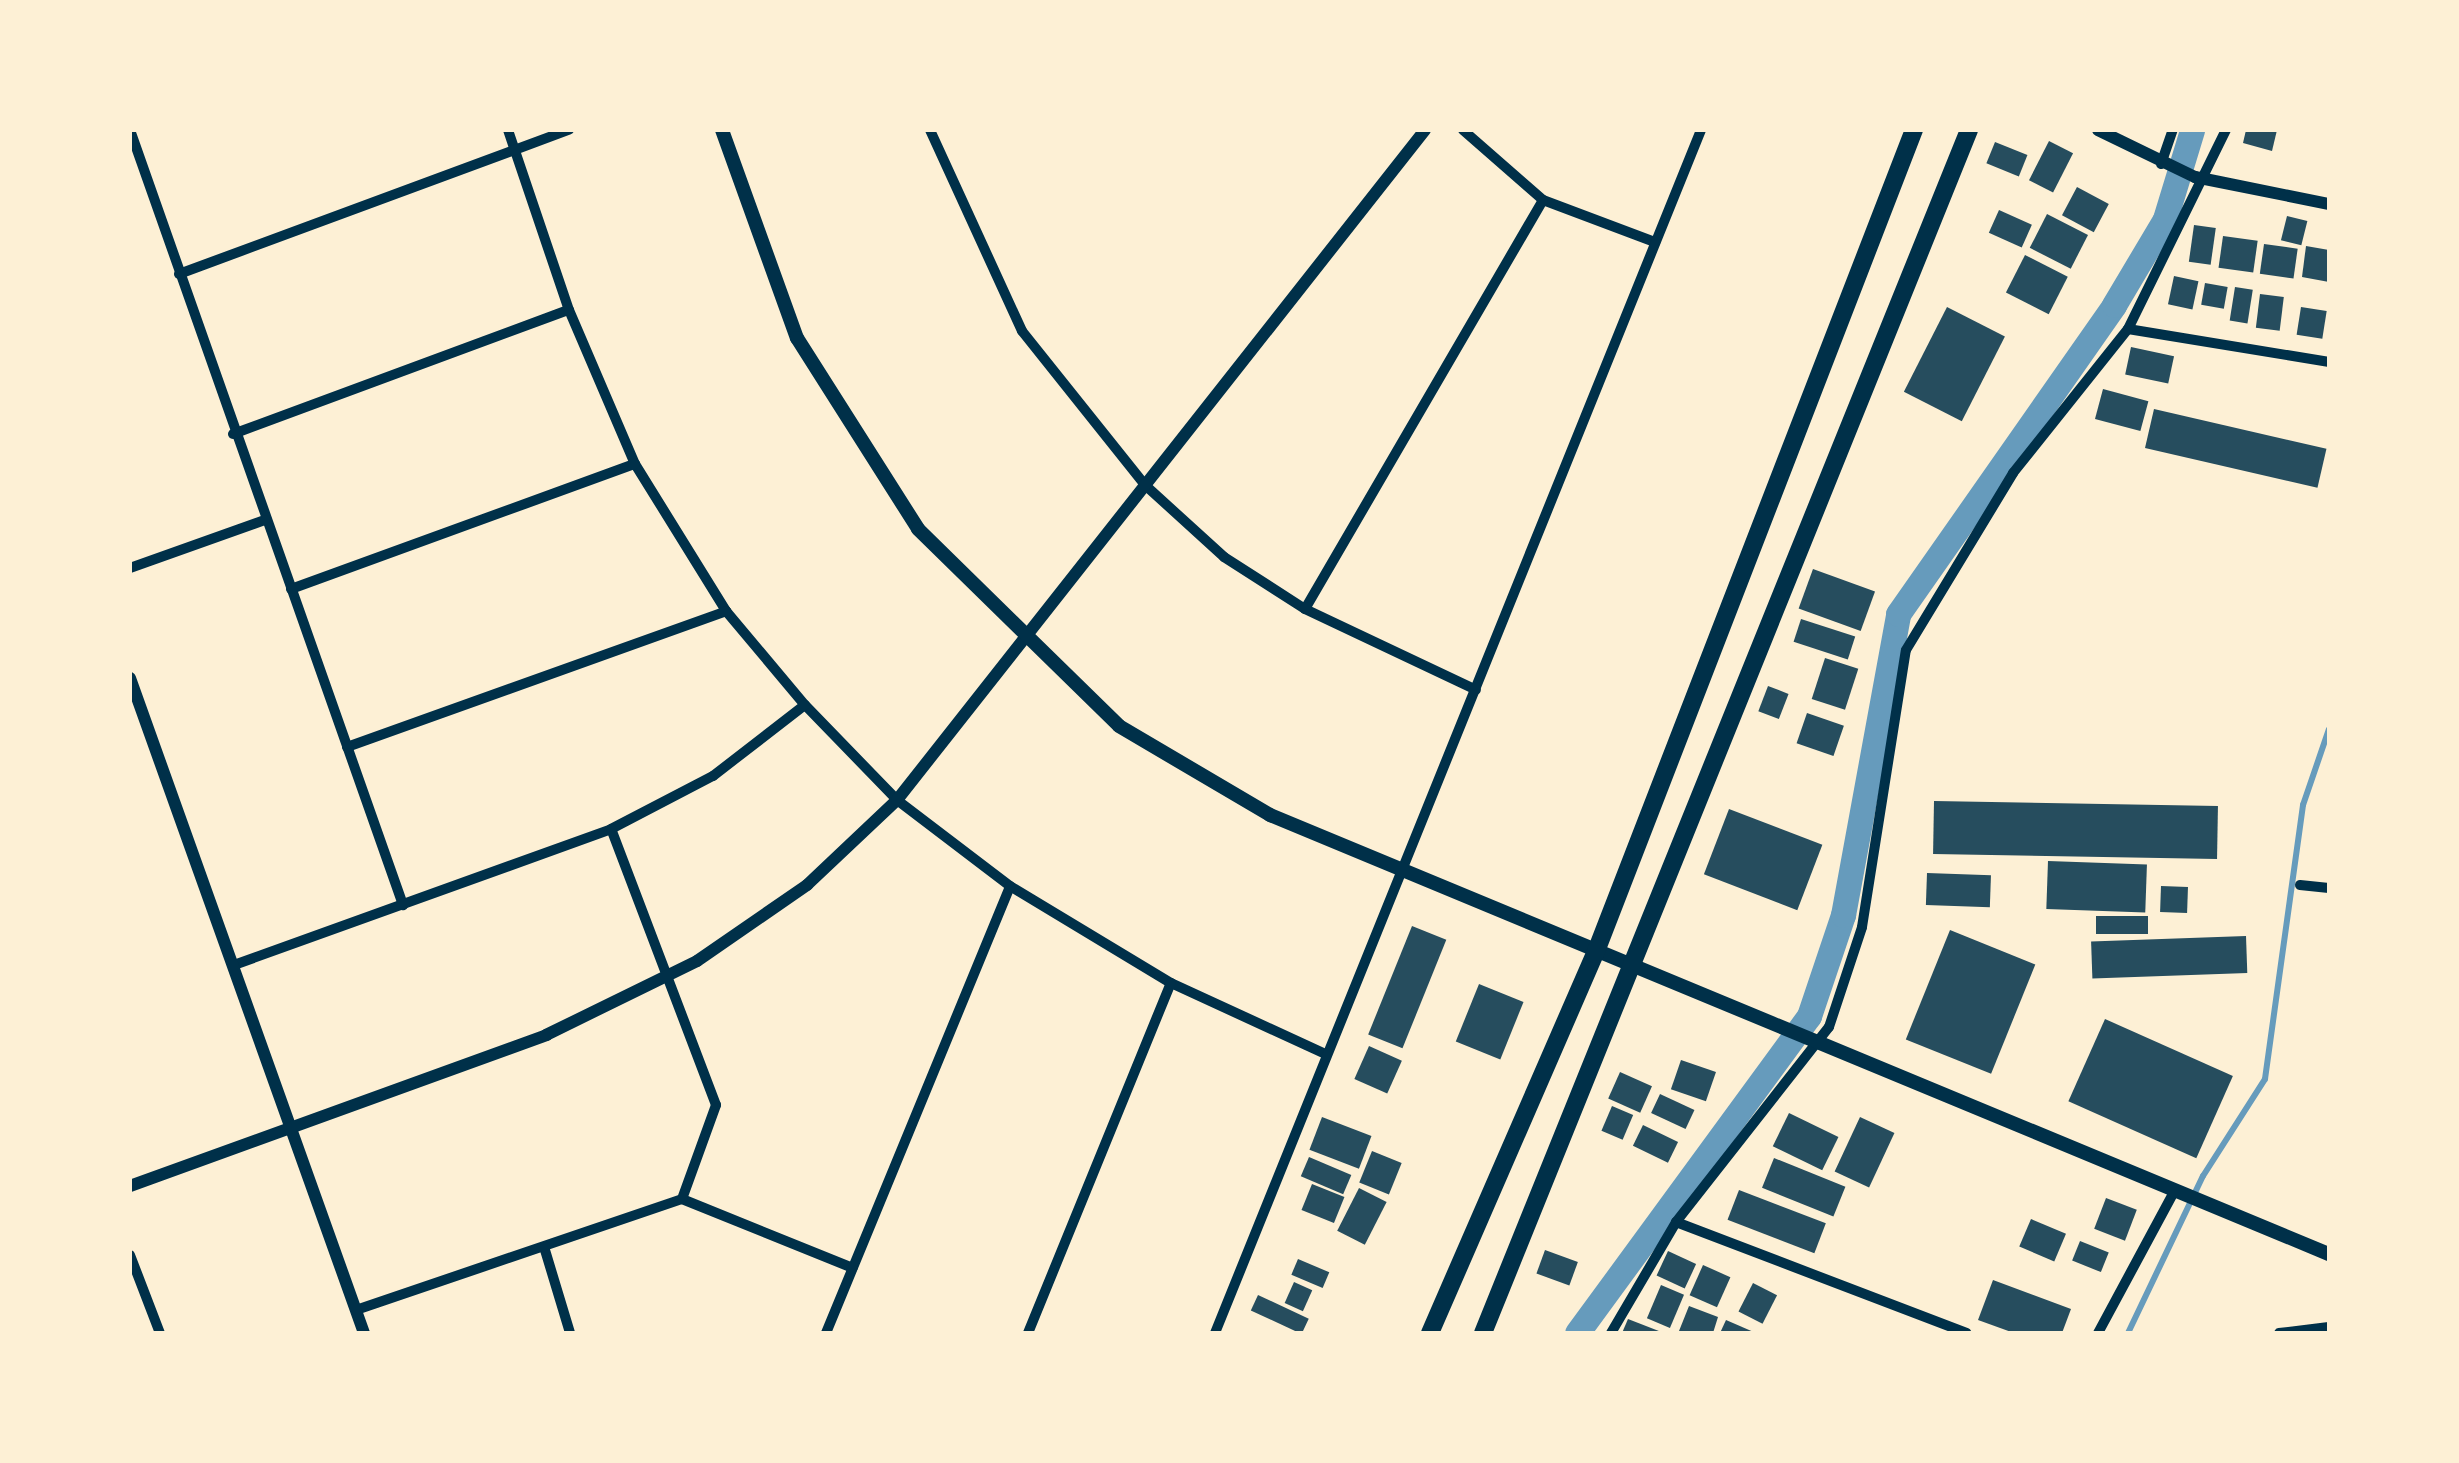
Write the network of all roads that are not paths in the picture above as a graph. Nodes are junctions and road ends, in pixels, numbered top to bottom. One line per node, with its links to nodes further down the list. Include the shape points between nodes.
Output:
1 (130, 130): 20 (street)
2 (508, 130): 14 (street)
3 (569, 130): 14 (street)
4 (722, 130): 32 (main road, via 796,338 918,529)
5 (930, 130): 26 (street, via 1022,331)
6 (1424, 130): 26 (street)
7 (1463, 130): 17 (street)
8 (1701, 130): 19 (street)
9 (1914, 130): 44 (highway)
10 (1970, 130): 46 (highway)
11 (2098, 130): 15 (street)
12 (2173, 130): 15 (street)
13 (2226, 130): 16 (street)
14 (514, 148): 20 (street); 21 (street)
15 (2165, 165): 16 (street)
16 (2200, 178): 18 (street); 22 (street)
17 (1543, 200): 19 (street); 30 (street)
18 (2329, 204)
19 (1654, 242): 34 (street)
20 (178, 274): 24 (street)
21 (569, 310): 24 (street); 25 (street)
22 (2128, 329): 23 (street); 49 (street, via 2013,474 1906,650 1862,927)
23 (2329, 362)
24 (232, 434): 27 (street)
25 (636, 464): 29 (street); 31 (street)
26 (1145, 485): 30 (street, via 1224,557); 32 (street)
27 (264, 520): 28 (street); 29 (street)
28 (130, 568)
29 (291, 588): 36 (street)
30 (1305, 609): 34 (street)
31 (726, 610): 35 (street); 36 (street)
32 (1022, 638): 37 (street); 39 (main road, via 1120,726 1270,814)
33 (130, 678): 45 (street)
34 (1476, 690): 39 (street)
35 (805, 705): 37 (street); 38 (street, via 712,776)
36 (347, 747): 43 (street)
37 (897, 800): 41 (street); 47 (street, via 807,885)
38 (611, 829): 43 (street); 47 (street)
39 (1402, 872): 44 (main road); 50 (street)
40 (2300, 885): 42 (street)
41 (1010, 886): 48 (street); 59 (street)
42 (2329, 888)
43 (404, 905): 45 (street)
44 (1595, 954): 46 (main road); 68 (highway)
45 (234, 965): 51 (street)
46 (1637, 969): 49 (main road); 69 (highway)
47 (669, 975): 51 (street, via 546,1035); 54 (street, via 716,1105)
48 (1171, 983): 50 (street); 66 (street)
49 (1818, 1043): 53 (main road); 55 (street)
50 (1324, 1053): 67 (street)
51 (293, 1130): 52 (street); 60 (street)
52 (130, 1186)
53 (2176, 1193): 57 (main road); 72 (street)
54 (682, 1199): 56 (street); 59 (street)
55 (1676, 1222): 70 (street); 71 (street)
56 (545, 1250): 60 (street); 64 (street)
57 (2329, 1254)
58 (130, 1255): 62 (street)
59 (853, 1268): 65 (street)
60 (356, 1310): 63 (street)
61 (2329, 1327): 73 (street)
62 (160, 1333)
63 (364, 1333)
64 (570, 1333)
65 (826, 1333)
66 (1028, 1333)
67 (1215, 1333)
68 (1430, 1333)
69 (1484, 1333)
70 (1611, 1333)
71 (1966, 1333)
72 (2098, 1333)
73 (2280, 1333)

